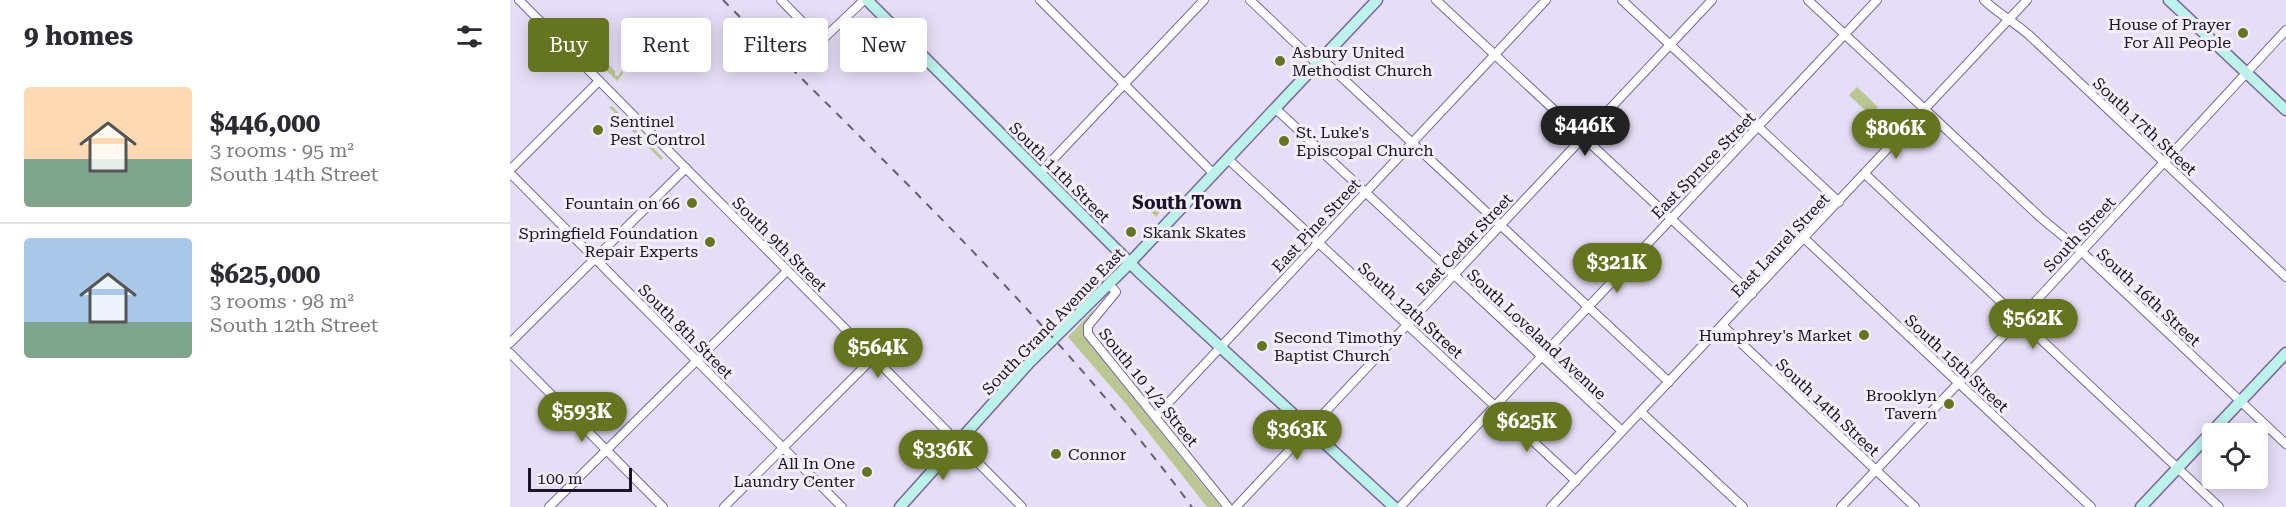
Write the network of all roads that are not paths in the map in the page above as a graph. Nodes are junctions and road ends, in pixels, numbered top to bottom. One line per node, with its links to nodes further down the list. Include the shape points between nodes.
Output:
1 (519, 0): 24 (street, South 9th Street)
2 (781, 0): 3 (street, via 821,41)
3 (866, 0): 36 (street, South 11th Street)
4 (1040, 0): 25 (street)
5 (1204, 0): 25 (street)
6 (1250, 0): 22 (street, via 1312,59)
7 (1377, 0): 22 (street, South Grand Avenue East)
8 (1436, 0): 21 (street)
9 (1546, 0): 21 (street, East Pine Street)
10 (1622, 0): 20 (street)
11 (1712, 0): 20 (street, East Cedar Street)
12 (1808, 0): 19 (street, South 16th Street)
13 (1877, 0): 19 (street, East Spruce Street)
14 (1984, 0): 17 (street, South 17th Street)
15 (2027, 0): 17 (street, East Laurel Street)
16 (2169, 0): 23 (street)
17 (2008, 21): 27 (street, East Laurel Street); 33 (street, South 17th Street, via 2018,25)
18 (2286, 30): 23 (street, South Street)
19 (1845, 34): 27 (street, South 16th Street); 29 (street, East Spruce Street)
20 (1670, 45): 29 (street); 30 (street, East Cedar Street)
21 (1495, 54): 30 (street); 31 (street, East Pine Street)
22 (1322, 59): 26 (street, South Grand Avenue East); 31 (street)
23 (2247, 73): 28 (street); 33 (street, South Street)
24 (599, 81): 34 (street, South 9th Street); 35 (street)
25 (1124, 84): 36 (street); 37 (street)
26 (1276, 109): 32 (street, South Grand Avenue East); 39 (street, South Loveland Avenue)
27 (1925, 109): 38 (street, East Laurel Street); 45 (street, South 16th Street)
28 (2286, 110)
29 (1759, 127): 40 (street); 41 (street, East Spruce Street)
30 (1583, 137): 41 (street); 42 (street, East Cedar Street)
31 (1412, 143): 39 (street, East Pine Street); 42 (street)
32 (1228, 159): 37 (street, South Grand Avenue East); 44 (street, South 12th Street)
33 (2165, 162): 45 (street, South Street); 50 (street, South 17th Street)
34 (686, 168): 46 (street); 48 (street, South 9th Street)
35 (510, 171): 46 (street, South 8th Street)
36 (1040, 173): 47 (street, South 11th Street)
37 (1214, 174): 47 (street, South Grand Avenue East)
38 (1864, 174): 40 (street, East Laurel Street); 54 (street)
39 (1365, 193): 44 (street, East Pine Street); 49 (street, South Loveland Avenue)
40 (1839, 202): 43 (street, East Laurel Street)
41 (1671, 219): 52 (street); 53 (street, East Spruce Street)
42 (1500, 224): 49 (street, East Cedar Street); 53 (street)
43 (1804, 239): 52 (street, East Laurel Street); 65 (street, South 15th Street)
44 (1318, 243): 55 (street, South 12th Street); 58 (street, East Pine Street)
45 (2081, 251): 54 (street, South Street); 66 (street, South 16th Street)
46 (595, 259): 57 (street); 63 (street, South 8th Street)
47 (1130, 263): 51 (street, South Grand Avenue East); 58 (street, South 11th Street)
48 (787, 270): 62 (street, South 9th Street); 63 (street)
49 (1453, 274): 55 (street, East Cedar Street); 61 (street, South Loveland Avenue)
50 (2286, 277)
51 (1108, 284): 69 (street, South 10 1/2 Street, via 1116,292 1088,326 1088,334); 72 (street, South Grand Avenue East, via 1029,363)
52 (1752, 294): 56 (street, East Laurel Street)
53 (1588, 305): 61 (street, East Spruce Street); 64 (street)
54 (2019, 319): 65 (street, South Street); 76 (street)
55 (1407, 324): 67 (street, South 12th Street); 70 (street, East Cedar Street)
56 (1723, 326): 64 (street, East Laurel Street); 77 (street, South 14th Street)
57 (510, 343)
58 (1221, 348): 69 (street, East Pine Street); 70 (street, South 11th Street)
59 (510, 353): 75 (street)
60 (2286, 353): 66 (street)
61 (1542, 356): 67 (street, East Spruce Street); 71 (street, South Loveland Avenue)
62 (874, 357): 72 (street, South 9th Street); 74 (street)
63 (696, 360): 74 (street, South 8th Street); 75 (street)
64 (1669, 382): 68 (street, East Laurel Street)
65 (1957, 382): 77 (street, South Street); 93 (street, South 15th Street)
66 (2241, 401): 73 (street, South 16th Street); 76 (street)
67 (1496, 406): 78 (street, South 12th Street); 88 (street, East Spruce Street)
68 (1641, 412): 71 (street, East Laurel Street); 90 (street)
69 (1156, 416): 85 (street, South 10 1/2 Street)
70 (1309, 429): 86 (street, East Cedar Street); 87 (street, South 11th Street)
71 (1623, 431): 78 (street, East Laurel Street)
72 (958, 443): 83 (street, South Grand Avenue East); 84 (street, South 9th Street)
73 (2286, 444)
74 (783, 447): 81 (street); 82 (street, South 8th Street)
75 (606, 450): 79 (street); 80 (street)
76 (2178, 469): 94 (street); 95 (street)
77 (1876, 470): 91 (street, South Street); 92 (street, South 14th Street)
78 (1576, 481): 89 (street, East Laurel Street)
79 (549, 507)
80 (663, 507)
81 (724, 507)
82 (842, 507)
83 (900, 507)
84 (1022, 507)
85 (1228, 507)
86 (1236, 507)
87 (1394, 507)
88 (1400, 507)
89 (1551, 507)
90 (1743, 507)
91 (1841, 507)
92 (1915, 507)
93 (2091, 507)
94 (2141, 507)
95 (2219, 507)

